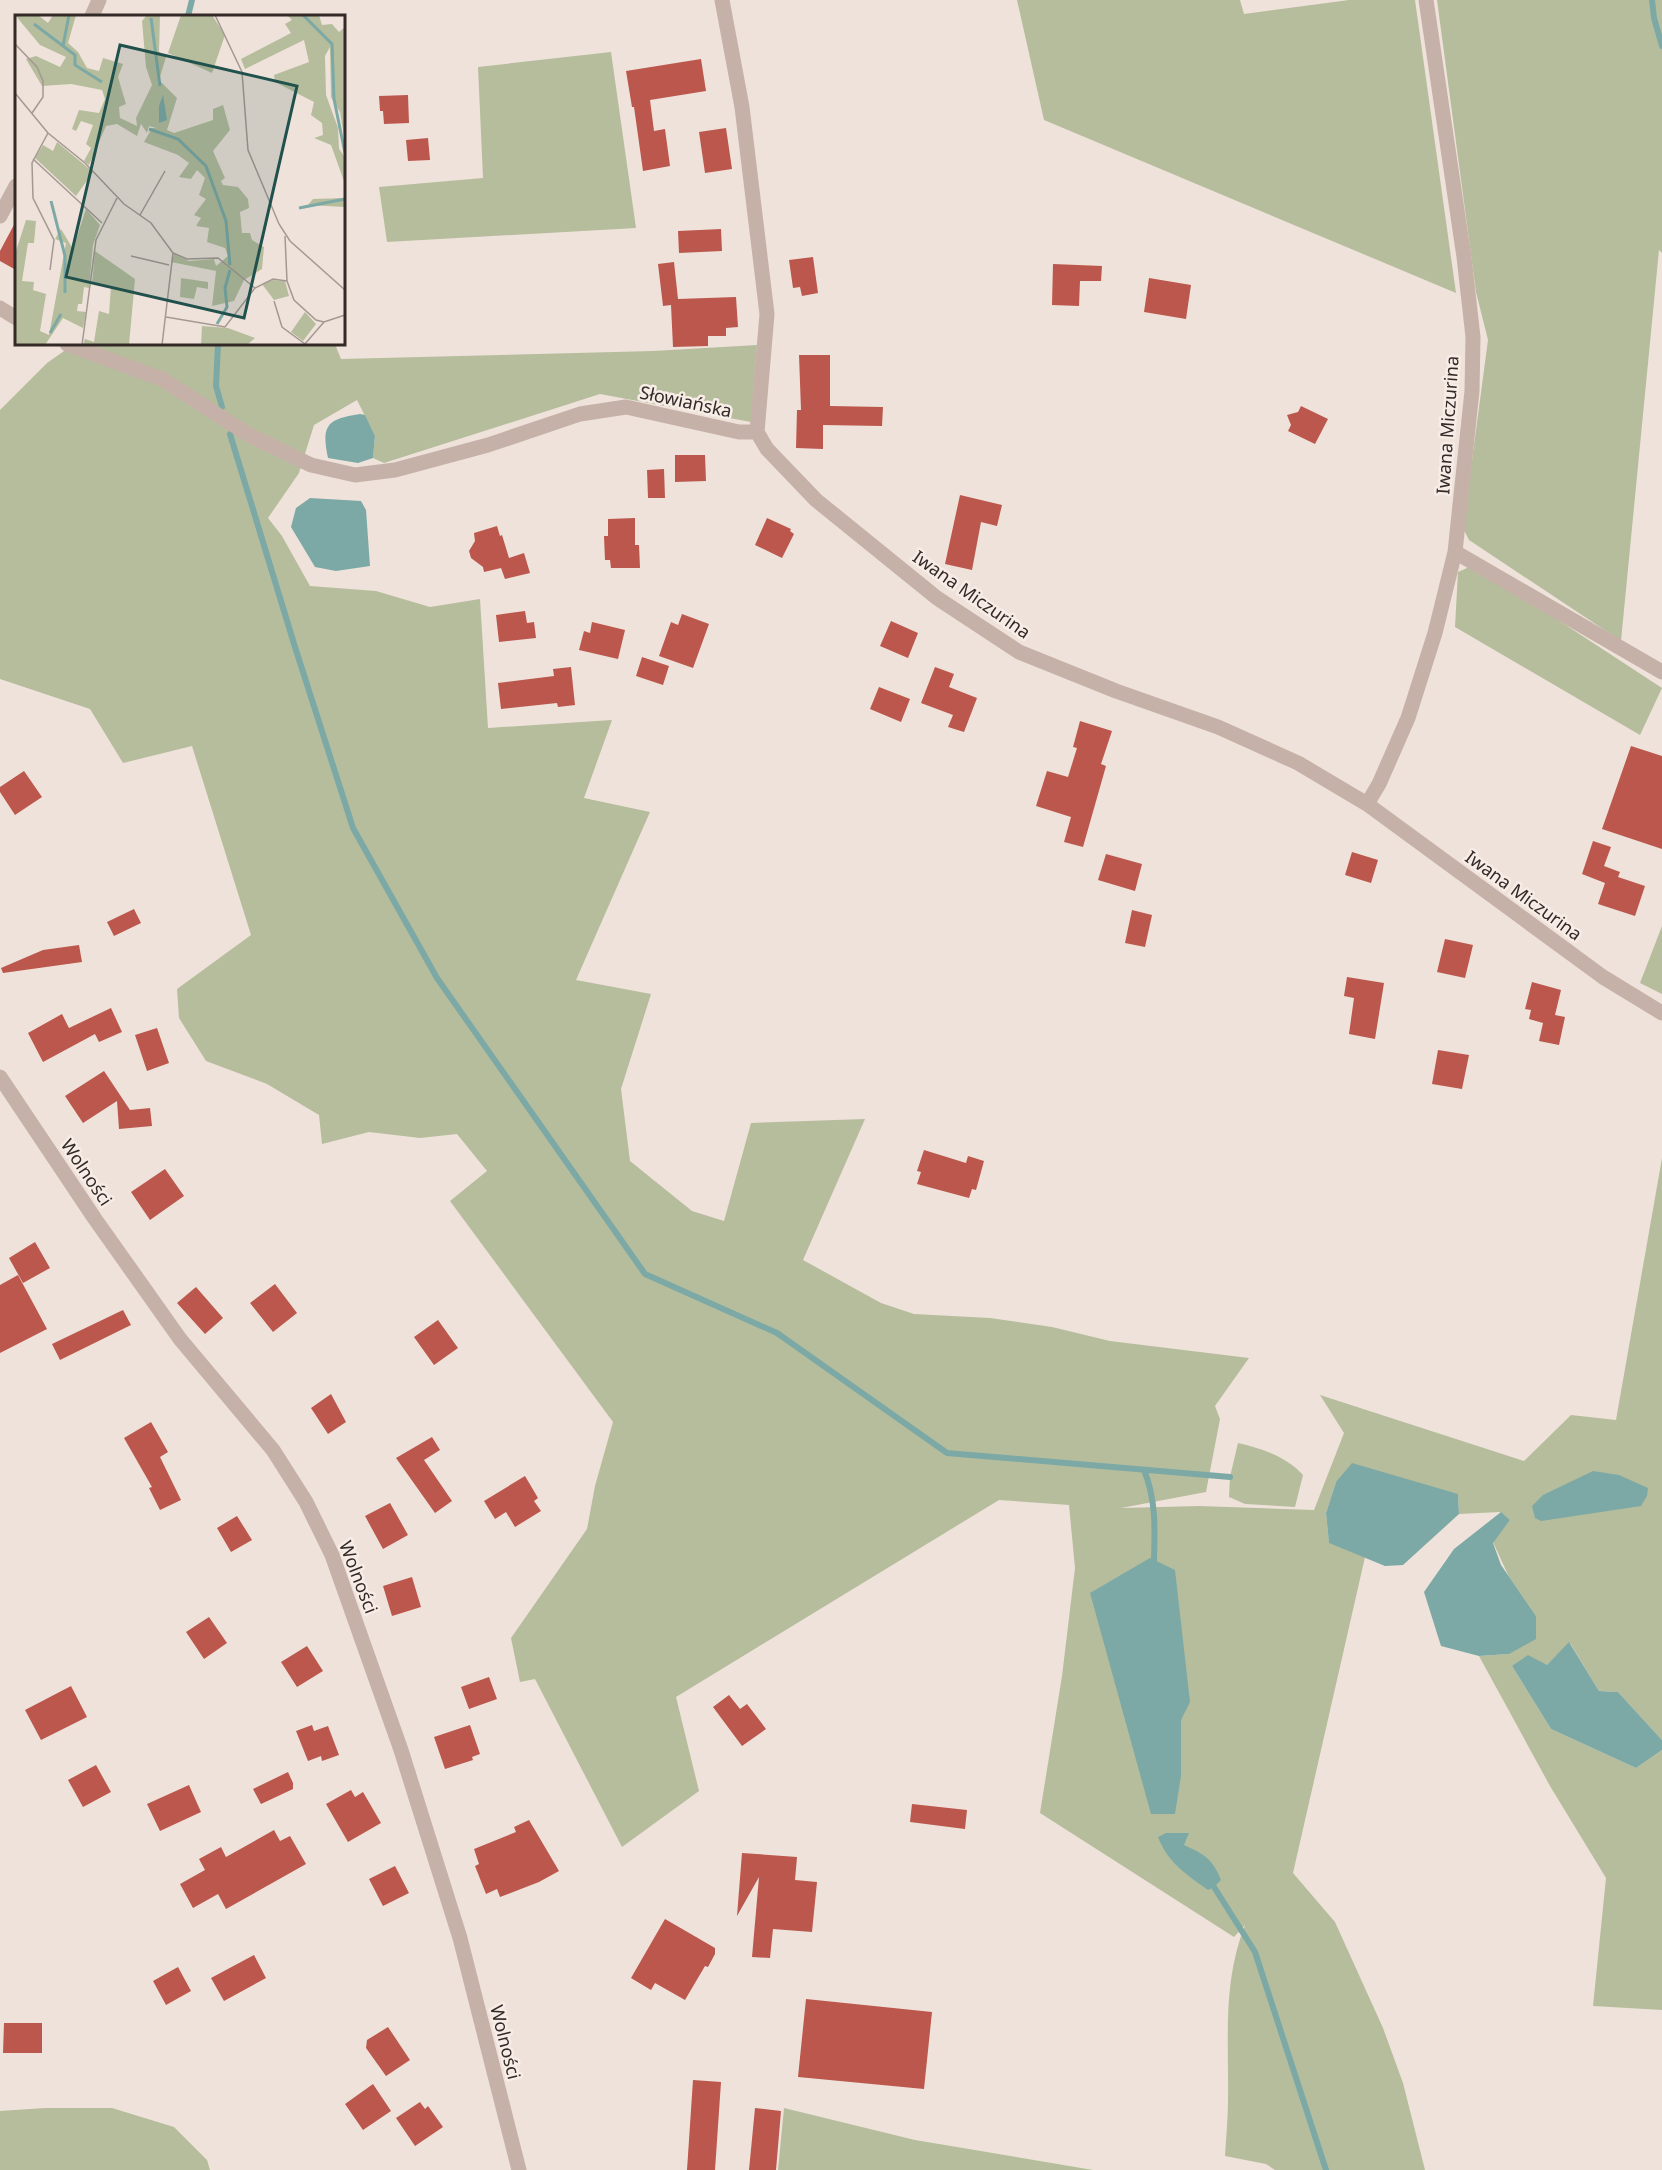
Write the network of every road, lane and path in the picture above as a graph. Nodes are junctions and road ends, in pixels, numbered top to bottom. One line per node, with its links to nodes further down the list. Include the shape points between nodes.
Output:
1 (99, 0): 4 (street)
2 (722, 0): 10 (street, Słowiańska, via 742,107 767,314)
3 (1426, 0): 11 (street, Iwana Miczurina, via 1473,337 1472,391)
4 (92, 15)
5 (15, 188): 6 (street)
6 (0, 216)
7 (0, 309): 8 (street)
8 (15, 317)
9 (70, 345): 10 (street, Słowiańska, via 162,379 249,435 311,465 356,475 395,470 580,414 626,407 739,432)
10 (757, 432): 13 (street, Iwana Miczurina, via 767,449 816,500 937,598 1019,652 1218,727 1298,764)
11 (1455, 552): 12 (street); 13 (street, Iwana Miczurina, via 1408,718)
12 (1662, 672)
13 (1367, 804): 14 (street, Iwana Miczurina, via 1603,977)
14 (1662, 1013)
15 (0, 1077): 16 (street, Wolności, via 180,1339 273,1450 306,1502 332,1555 401,1750 460,1938)
16 (519, 2170)

